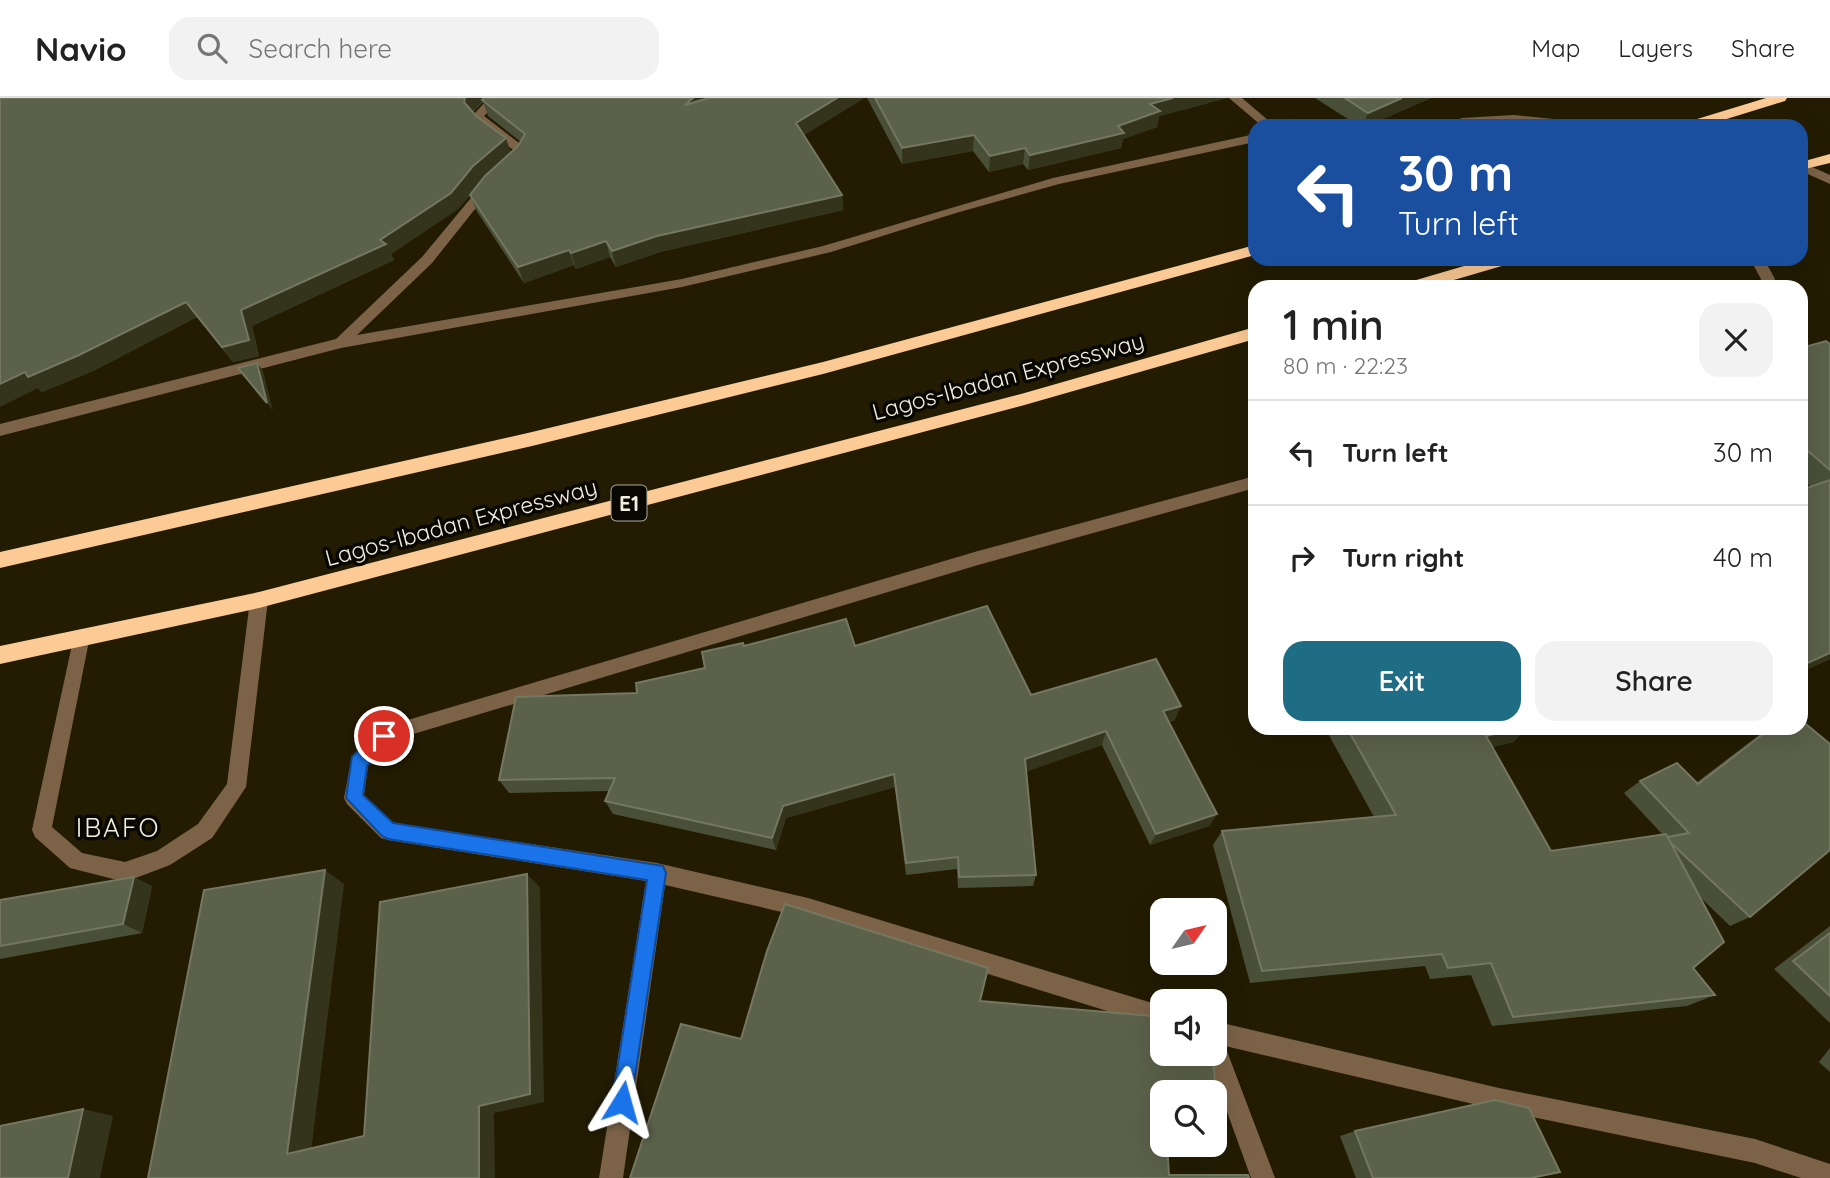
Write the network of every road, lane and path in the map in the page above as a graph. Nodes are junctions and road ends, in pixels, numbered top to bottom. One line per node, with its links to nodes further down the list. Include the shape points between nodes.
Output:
1 (496, 98): 17 (street, via 478,116 486,128 522,150 518,157 485,187 427,260)
2 (1235, 98): 4 (street)
3 (1780, 98): 7 (highway)
4 (1260, 119)
5 (1481, 119): 6 (street)
6 (1511, 119)
7 (1712, 119)
8 (1248, 140): 17 (street, via 1058,181 827,249 682,283)
9 (1830, 158): 10 (highway)
10 (1808, 164)
11 (1808, 169): 12 (street)
12 (1830, 180)
13 (1248, 252): 20 (highway, via 822,368)
14 (1482, 266): 15 (highway)
15 (1436, 280)
16 (1248, 335): 21 (highway, Lagos-Ibadan Expressway / E1, via 1008,403)
17 (341, 343): 18 (street)
18 (0, 430)
19 (1248, 484): 24 (street, via 978,558 384,736 359,762 354,798 388,831)
20 (0, 560)
21 (259, 600): 22 (highway, Lagos-Ibadan Expressway / E1); 22 (street, via 236,787 205,831 163,858 125,872 76,861 41,830)
22 (80, 636): 23 (highway, Lagos-Ibadan Expressway / E1)
23 (0, 655)
24 (657, 873): 25 (street, via 808,908); 29 (street)
25 (1150, 1013)
26 (1227, 1035): 28 (street, via 1499,1099 1755,1151)
27 (1222, 1066): 30 (street)
28 (1830, 1176)
29 (611, 1178)
30 (1263, 1178)

